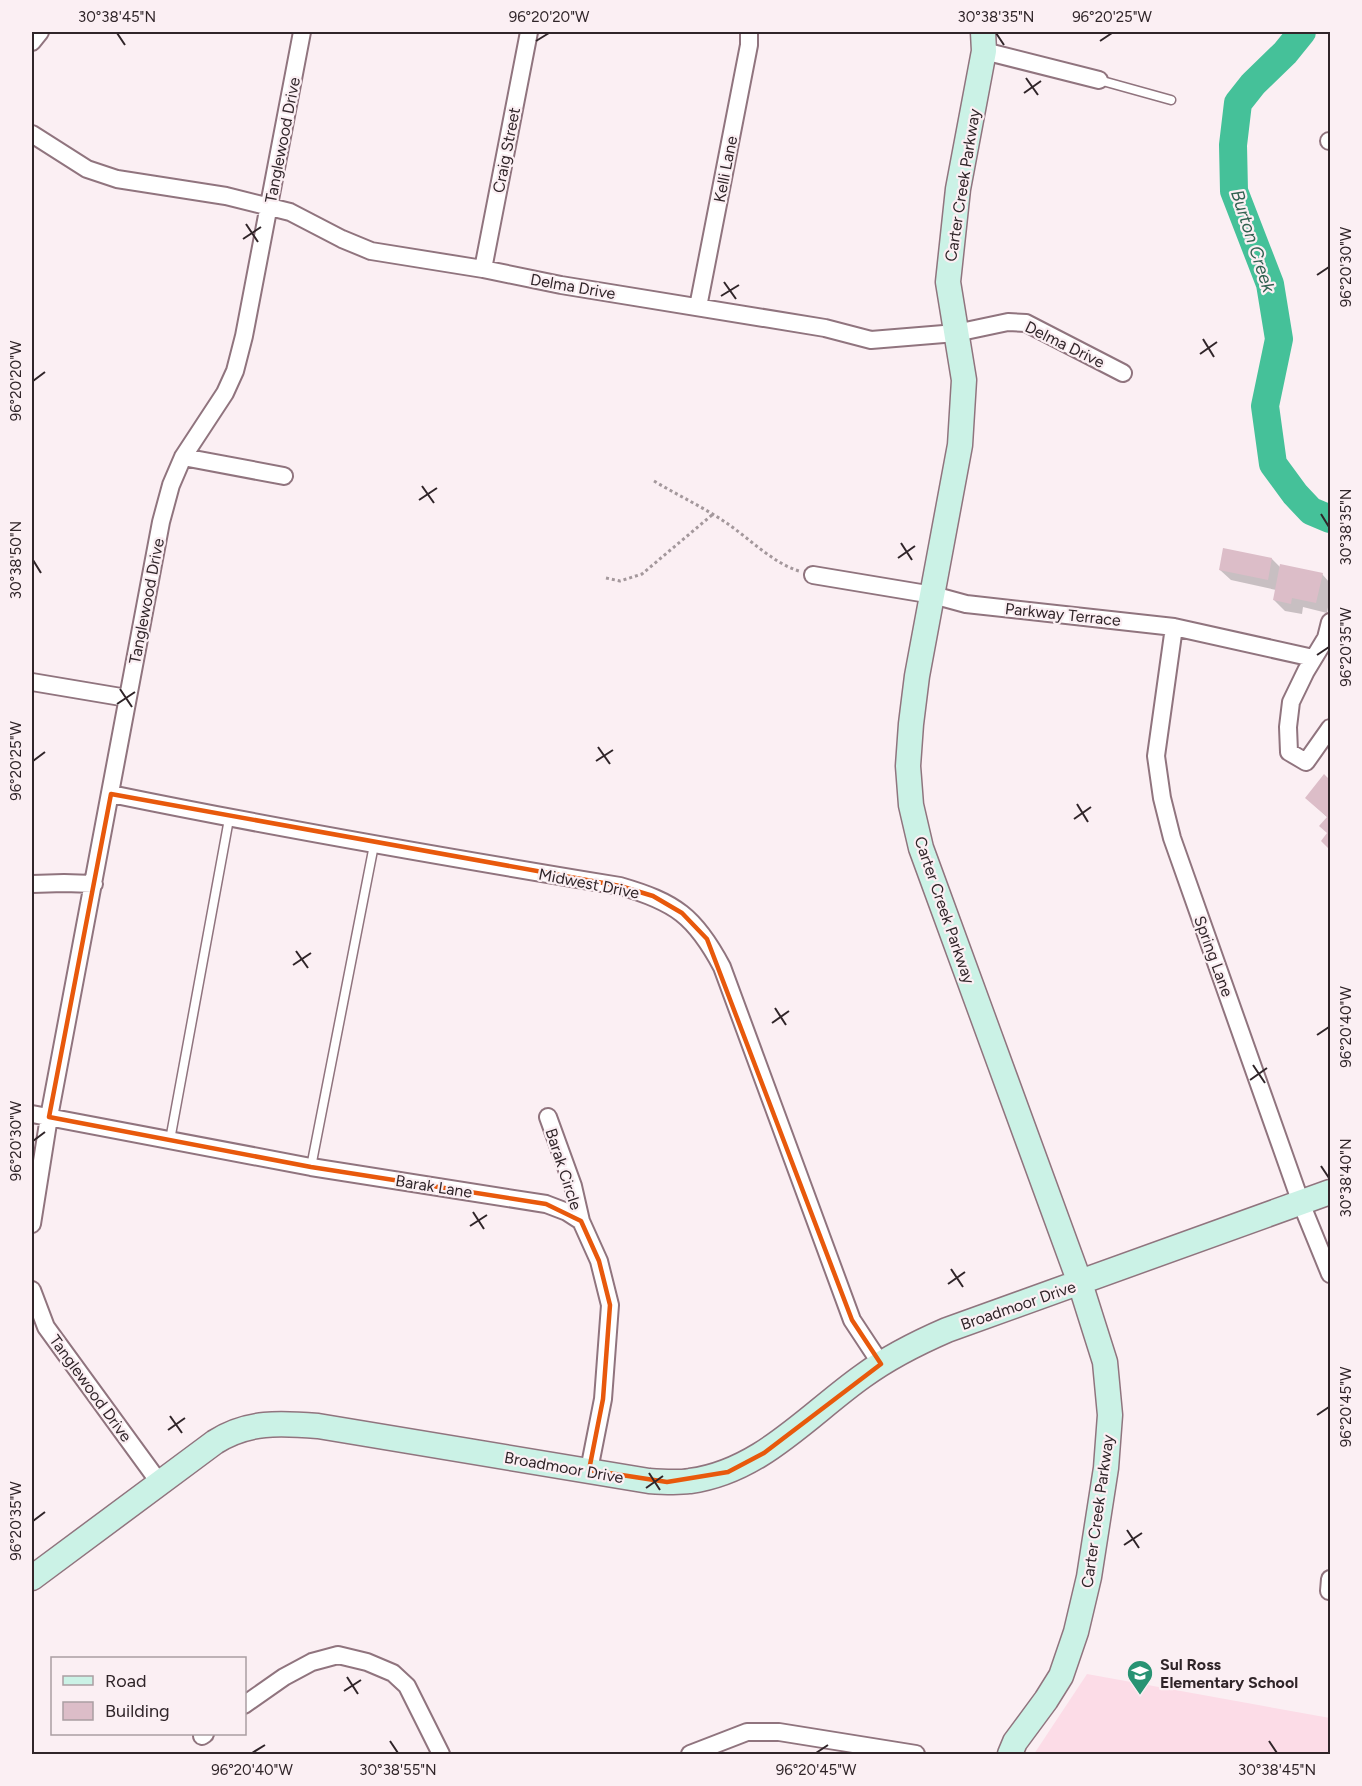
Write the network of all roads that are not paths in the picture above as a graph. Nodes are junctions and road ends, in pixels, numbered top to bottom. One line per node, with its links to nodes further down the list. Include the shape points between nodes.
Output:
1 (40, 32): 6 (street)
2 (302, 32): 10 (street, Tanglewood Drive)
3 (529, 32): 11 (street, Craig Street)
4 (750, 32): 12 (street, Kelli Lane)
5 (983, 41): 7 (street); 13 (street, Carter Creek Parkway, via 951,239 948,282)
6 (32, 42)
7 (1099, 80): 8 (lane)
8 (1171, 100)
9 (32, 135): 10 (street, Delma Drive, via 87,169 117,179 226,196)
10 (269, 207): 11 (street, Delma Drive, via 291,212 371,251); 15 (street, Tanglewood Drive, via 235,371)
11 (483, 269): 12 (street, Delma Drive)
12 (698, 307): 13 (street, Delma Drive, via 825,328 871,340)
13 (956, 333): 14 (street, Delma Drive, via 1008,322 1026,323); 18 (street, Carter Creek Parkway, via 964,380 960,446)
14 (1123, 373)
15 (183, 457): 16 (street); 23 (street, Tanglewood Drive, via 161,522)
16 (284, 476)
17 (813, 575): 18 (street, Parkway Terrace)
18 (933, 595): 20 (street, Parkway Terrace, via 966,604); 40 (street, Carter Creek Parkway, via 911,724 911,805 921,848)
19 (1330, 622): 21 (street, via 1326,638)
20 (1174, 627): 21 (street, Parkway Terrace); 36 (street, Spring Lane, via 1156,756 1162,798 1172,838)
21 (1313, 658): 24 (street, via 1291,702 1289,752 1306,762)
22 (32, 682): 23 (street)
23 (127, 698): 25 (street, Tanglewood Drive)
24 (1330, 728)
25 (111, 794): 26 (street, Midwest Drive); 28 (street, Tanglewood Drive)
26 (229, 819): 27 (street, Midwest Drive); 33 (lane)
27 (374, 845): 34 (lane); 42 (street, Midwest Drive, via 620,886 653,896 682,913 707,939 722,967 852,1320)
28 (94, 884): 29 (street); 32 (street, Tanglewood Drive)
29 (32, 885)
30 (32, 1114): 32 (street, Barak Lane)
31 (548, 1117): 37 (street, Barak Circle)
32 (49, 1118): 33 (street, Barak Lane); 38 (street, Tanglewood Drive)
33 (170, 1140): 34 (street, Barak Lane)
34 (311, 1167): 37 (street, Barak Lane, via 546,1204)
35 (1330, 1192): 36 (street, Broadmoor Drive)
36 (1301, 1203): 39 (street, Spring Lane); 40 (street, Broadmoor Drive)
37 (581, 1221): 43 (street, via 599,1261 610,1305 603,1399)
38 (32, 1224)
39 (1330, 1275)
40 (1080, 1283): 42 (street, Broadmoor Drive, via 947,1330); 50 (street, Carter Creek Parkway, via 1105,1362 1110,1415 1106,1468 1076,1632 1061,1676)
41 (32, 1290): 44 (street, Tanglewood Drive, via 46,1327)
42 (880, 1364): 43 (street, Broadmoor Drive, via 764,1453 728,1472 688,1482 667,1482)
43 (589, 1470): 44 (street, Broadmoor Drive, via 318,1426 268,1424 226,1435)
44 (159, 1482): 45 (street, Broadmoor Drive)
45 (32, 1578)
46 (246, 1704): 47 (street, via 312,1662 339,1655 367,1662 393,1672 411,1693)
47 (441, 1755)
48 (690, 1755): 49 (street, via 747,1732 780,1732)
49 (916, 1755)
50 (1010, 1755)

